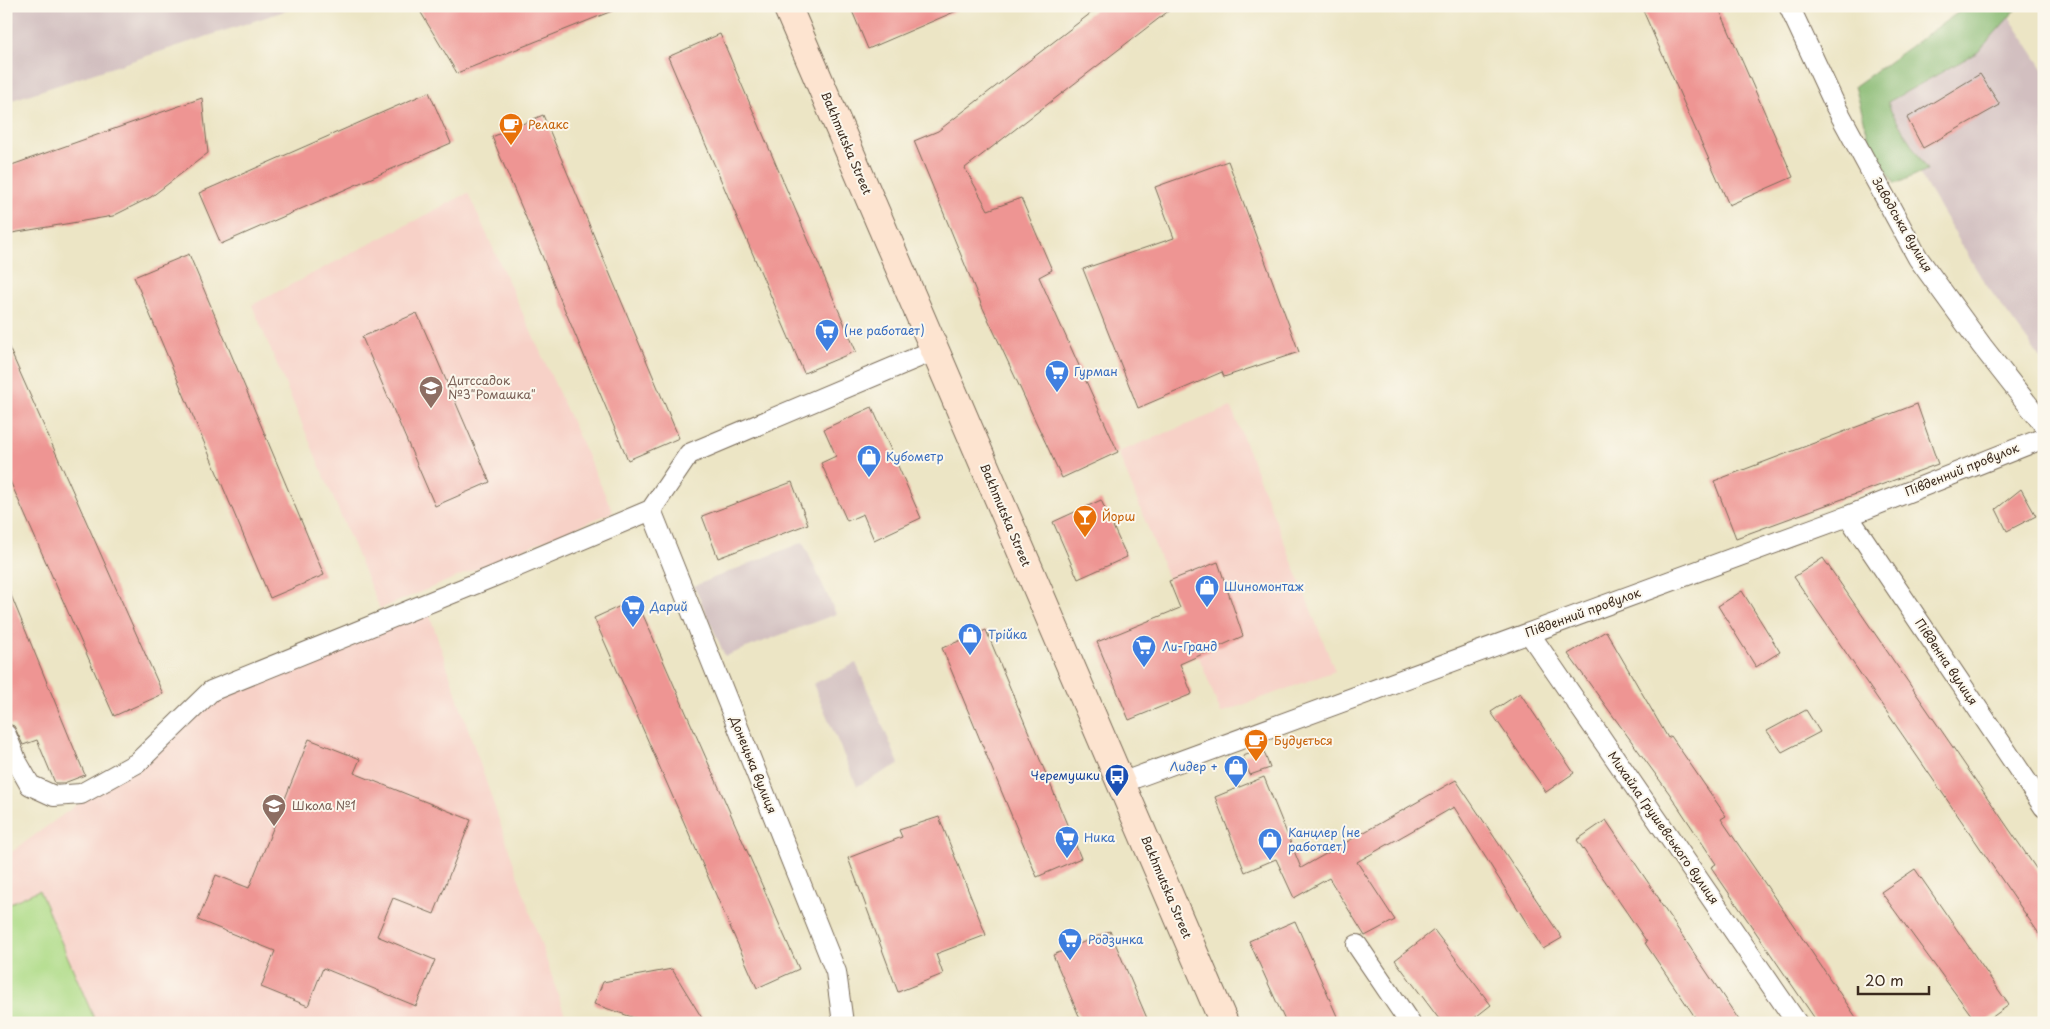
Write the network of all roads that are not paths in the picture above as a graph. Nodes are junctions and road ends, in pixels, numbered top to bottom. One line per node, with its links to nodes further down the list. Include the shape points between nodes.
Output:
1 (787, 6): 3 (street, Bakhmutska Street)
2 (1789, 6): 4 (street, Заводська вулиця, via 1836,107 1918,258)
3 (935, 350): 6 (street, via 689,454); 10 (street, Bakhmutska Street)
4 (2044, 425)
5 (2044, 438): 7 (street, Південний провулок)
6 (651, 510): 9 (street, via 211,691 137,763 81,794 54,796 30,785); 13 (street, Донецька вулиця, via 836,972)
7 (1848, 516): 8 (street, Південний провулок); 11 (street, Південна вулиця)
8 (1528, 633): 10 (street, Південний провулок); 16 (street, Михайла Грушевського вулиця)
9 (6, 735)
10 (1121, 783): 14 (street, Bakhmutska Street)
11 (2044, 808)
12 (1357, 944): 15 (street)
13 (843, 1023)
14 (1224, 1023)
15 (1410, 1023)
16 (1797, 1023)

